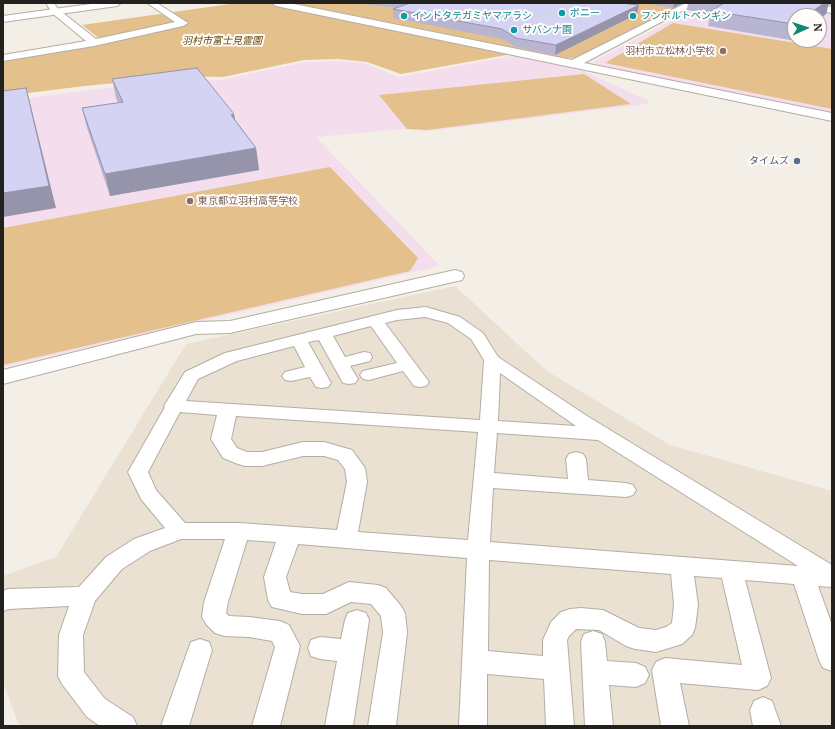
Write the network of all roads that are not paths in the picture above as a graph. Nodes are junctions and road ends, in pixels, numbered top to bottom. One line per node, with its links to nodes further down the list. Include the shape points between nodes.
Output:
1 (117, 3): 6 (street)
2 (151, 3): 9 (street, via 183,23)
3 (276, 3): 11 (street)
4 (693, 3): 11 (street)
5 (784, 3): 7 (street)
6 (52, 7): 8 (street); 9 (street)
7 (832, 10)
8 (3, 19)
9 (94, 43): 10 (street)
10 (3, 58)
11 (573, 64): 12 (street)
12 (832, 117)
13 (455, 276): 23 (street, via 230,327 196,328)
14 (375, 321): 15 (lane); 18 (lane, via 426,312 454,320 477,336); 20 (lane)
15 (324, 334): 16 (lane); 19 (lane)
16 (299, 340): 22 (lane, via 319,377); 26 (lane, via 231,357 191,376)
17 (364, 357): 19 (lane)
18 (492, 360): 28 (lane); 29 (lane)
19 (340, 364): 24 (lane)
20 (408, 365): 21 (lane); 25 (lane)
21 (369, 375)
22 (291, 376)
23 (3, 377)
24 (349, 379)
25 (420, 382)
26 (173, 406): 27 (lane); 34 (lane, via 138,472 148,494)
27 (228, 410): 28 (lane); 37 (lane, via 221,439 230,453 245,459 262,459 303,450 324,449 345,455 355,468 357,482)
28 (488, 426): 29 (lane); 31 (lane)
29 (604, 434): 42 (lane)
30 (576, 459): 32 (lane)
31 (484, 480): 32 (lane); 38 (lane)
32 (579, 487): 33 (lane)
33 (626, 490)
34 (180, 531): 35 (lane); 43 (lane, via 142,545 114,563)
35 (239, 531): 36 (lane); 57 (lane, via 216,602 214,617 224,626 280,632 288,646)
36 (290, 535): 37 (lane); 59 (lane, via 275,577 280,600 302,604 326,604 349,592 378,595 393,613 395,633)
37 (346, 540): 38 (lane)
38 (478, 550): 39 (lane); 51 (lane)
39 (681, 566): 40 (lane); 52 (lane, via 686,605 683,628 673,636 656,641 635,638 603,620 570,619 560,629 555,640)
40 (731, 570): 41 (lane); 63 (lane, via 758,678 665,670)
41 (803, 576): 42 (lane); 50 (lane)
42 (832, 577)
43 (85, 596): 44 (lane); 55 (lane, via 71,635 71,676 96,708)
44 (3, 601)
45 (357, 620): 49 (lane)
46 (592, 642): 53 (lane)
47 (320, 648): 49 (lane)
48 (200, 650): 56 (lane)
49 (352, 651): 58 (lane)
50 (832, 660)
51 (475, 661): 52 (lane); 60 (lane)
52 (557, 670): 61 (lane)
53 (595, 672): 54 (lane); 62 (lane)
54 (636, 675)
55 (123, 726)
56 (175, 726)
57 (266, 726)
58 (339, 726)
59 (382, 726)
60 (473, 726)
61 (560, 726)
62 (599, 726)
63 (675, 726)

